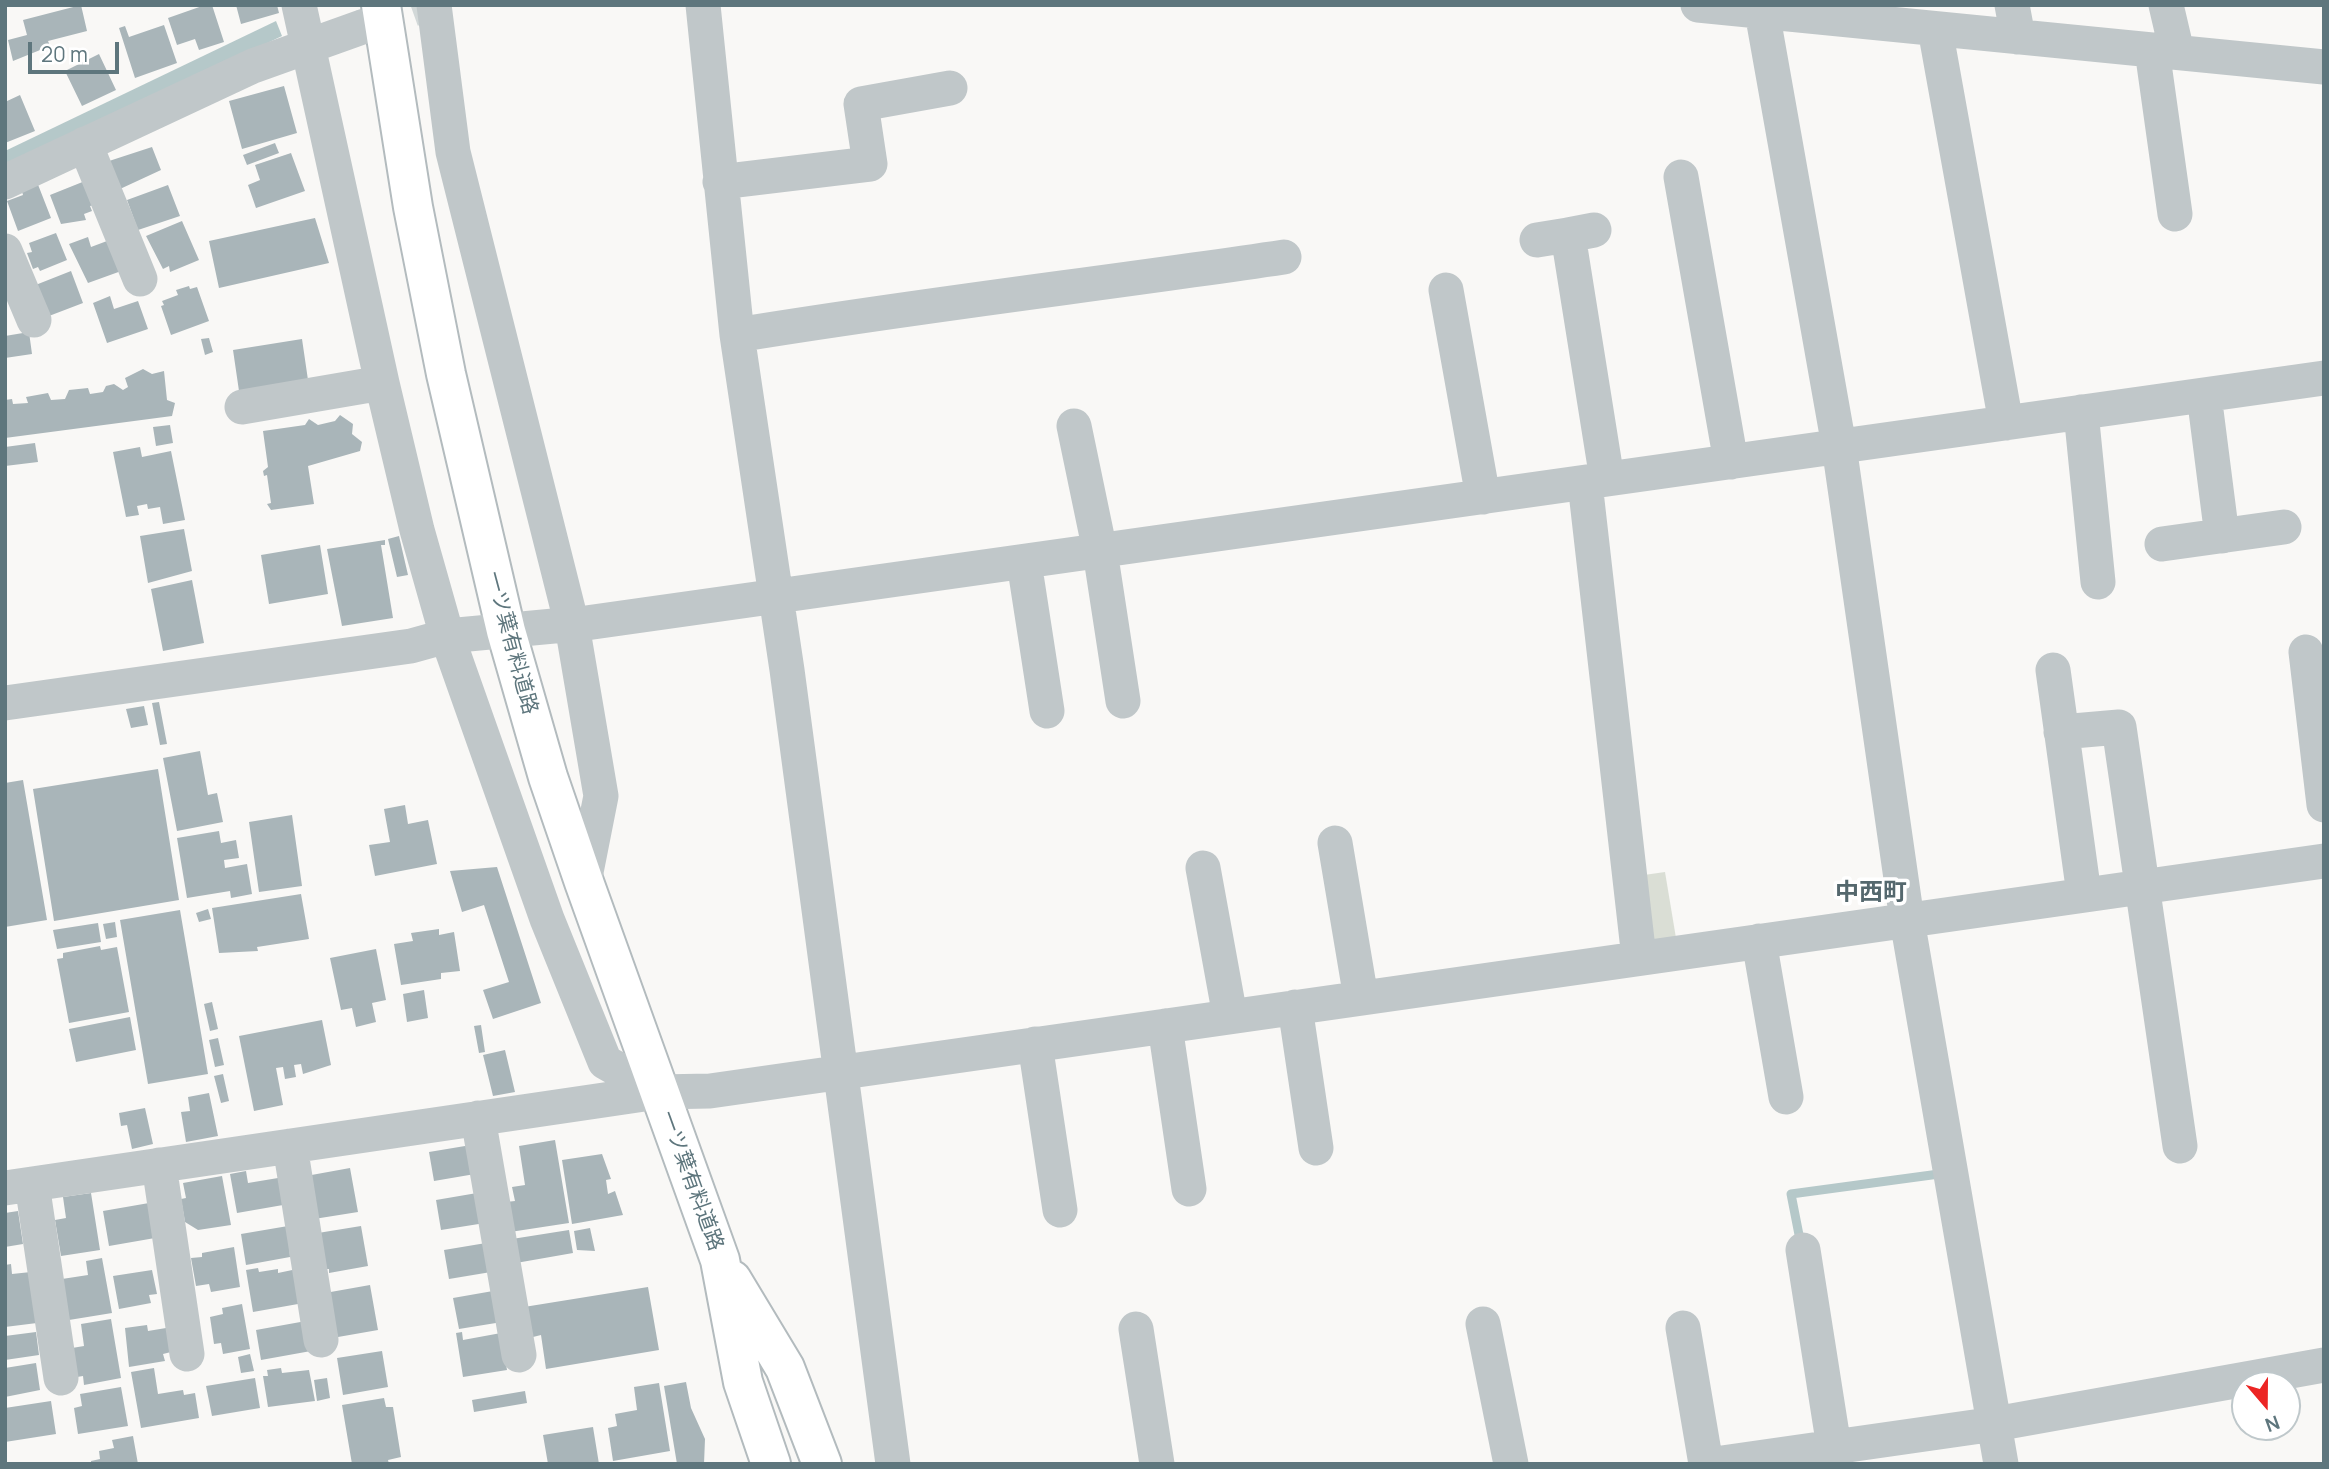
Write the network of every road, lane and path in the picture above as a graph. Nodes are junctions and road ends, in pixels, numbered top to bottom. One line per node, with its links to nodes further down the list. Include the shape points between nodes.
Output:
1 (299, 5): 9 (street)
2 (703, 5): 16 (street)
3 (1698, 5): 6 (street)
4 (2166, 5): 10 (street)
5 (403, 10): 9 (street); 43 (street, via 453,152); 44 (main road, 一ツ葉有料道路, via 413,207 443,361)
6 (1762, 12): 8 (street); 32 (street)
7 (2015, 21): 8 (street); 10 (street)
8 (1935, 29): 30 (street)
9 (307, 45): 13 (street); 26 (street)
10 (2165, 51): 11 (street); 17 (street)
11 (2324, 66)
12 (950, 88): 16 (street, via 861,104 870,164)
13 (85, 144): 15 (street); 21 (street)
14 (1681, 177): 33 (street)
15 (5, 182)
16 (720, 182): 24 (street)
17 (2175, 214)
18 (1566, 235): 34 (street)
19 (5, 251): 23 (street)
20 (1284, 257): 24 (street, via 911,306)
21 (140, 279)
22 (1446, 290): 35 (street)
23 (34, 320)
24 (737, 335): 42 (street)
25 (2324, 378): 27 (street)
26 (382, 383): 28 (street); 45 (street)
27 (2204, 395): 29 (street); 37 (street)
28 (242, 407)
29 (2081, 412): 30 (street); 41 (street)
30 (2006, 423): 32 (street)
31 (1074, 426): 39 (street)
32 (1839, 446): 33 (street); 59 (street)
33 (1731, 462): 34 (street)
34 (1596, 481): 35 (street); 61 (street)
35 (1483, 497): 39 (street)
36 (2284, 527): 37 (street)
37 (2222, 536): 38 (street)
38 (2162, 544)
39 (1100, 551): 40 (street); 48 (street)
40 (1024, 562): 42 (street); 50 (street)
41 (2098, 582)
42 (775, 597): 43 (street); 67 (street)
43 (572, 625): 44 (street); 56 (street, via 601,796)
44 (506, 631): 45 (street); 56 (main road, 一ツ葉有料道路)
45 (447, 636): 49 (street, via 411,646); 68 (street, via 538,894 604,1062)
46 (2306, 652): 52 (street)
47 (2053, 670): 51 (street)
48 (1123, 701)
49 (5, 703)
50 (1047, 711)
51 (2061, 732): 57 (street, via 2119,727); 58 (street)
52 (2324, 806)
53 (1335, 843): 62 (street)
54 (2324, 862): 57 (street)
55 (1203, 867): 64 (street)
56 (584, 882): 68 (main road, 一ツ葉有料道路)
57 (2144, 887): 58 (street); 72 (street)
58 (2084, 894): 59 (street)
59 (1907, 920): 60 (street); 88 (street)
60 (1759, 941): 61 (street); 69 (street)
61 (1639, 958): 62 (street)
62 (1361, 998): 63 (street)
63 (1295, 1007): 64 (street); 73 (street)
64 (1230, 1016): 65 (street)
65 (1165, 1026): 66 (street); 76 (street)
66 (1035, 1044): 67 (street); 77 (street)
67 (839, 1072): 68 (street, via 710,1091); 92 (street)
68 (658, 1092): 70 (street); 79 (main road, 一ツ葉有料道路)
69 (1786, 1097)
70 (478, 1118): 71 (street); 85 (street)
71 (290, 1146): 74 (street); 83 (street)
72 (2180, 1146)
73 (1316, 1148)
74 (159, 1166): 75 (street); 84 (street)
75 (18, 1186): 87 (street)
76 (1189, 1189)
77 (1060, 1210)
78 (1803, 1250): 89 (street)
79 (720, 1260): 90 (main road, via 743,1382); 91 (main road, via 785,1368)
80 (1483, 1324): 94 (street)
81 (1684, 1328): 95 (street)
82 (1136, 1329): 93 (street)
83 (321, 1340)
84 (187, 1354)
85 (519, 1355)
86 (2324, 1365): 88 (street)
87 (61, 1378)
88 (1995, 1424): 89 (street); 97 (street)
89 (1834, 1447): 96 (street)
90 (771, 1464)
91 (822, 1464)
92 (892, 1464)
93 (1157, 1464)
94 (1511, 1464)
95 (1706, 1464)
96 (1716, 1464)
97 (2001, 1464)

